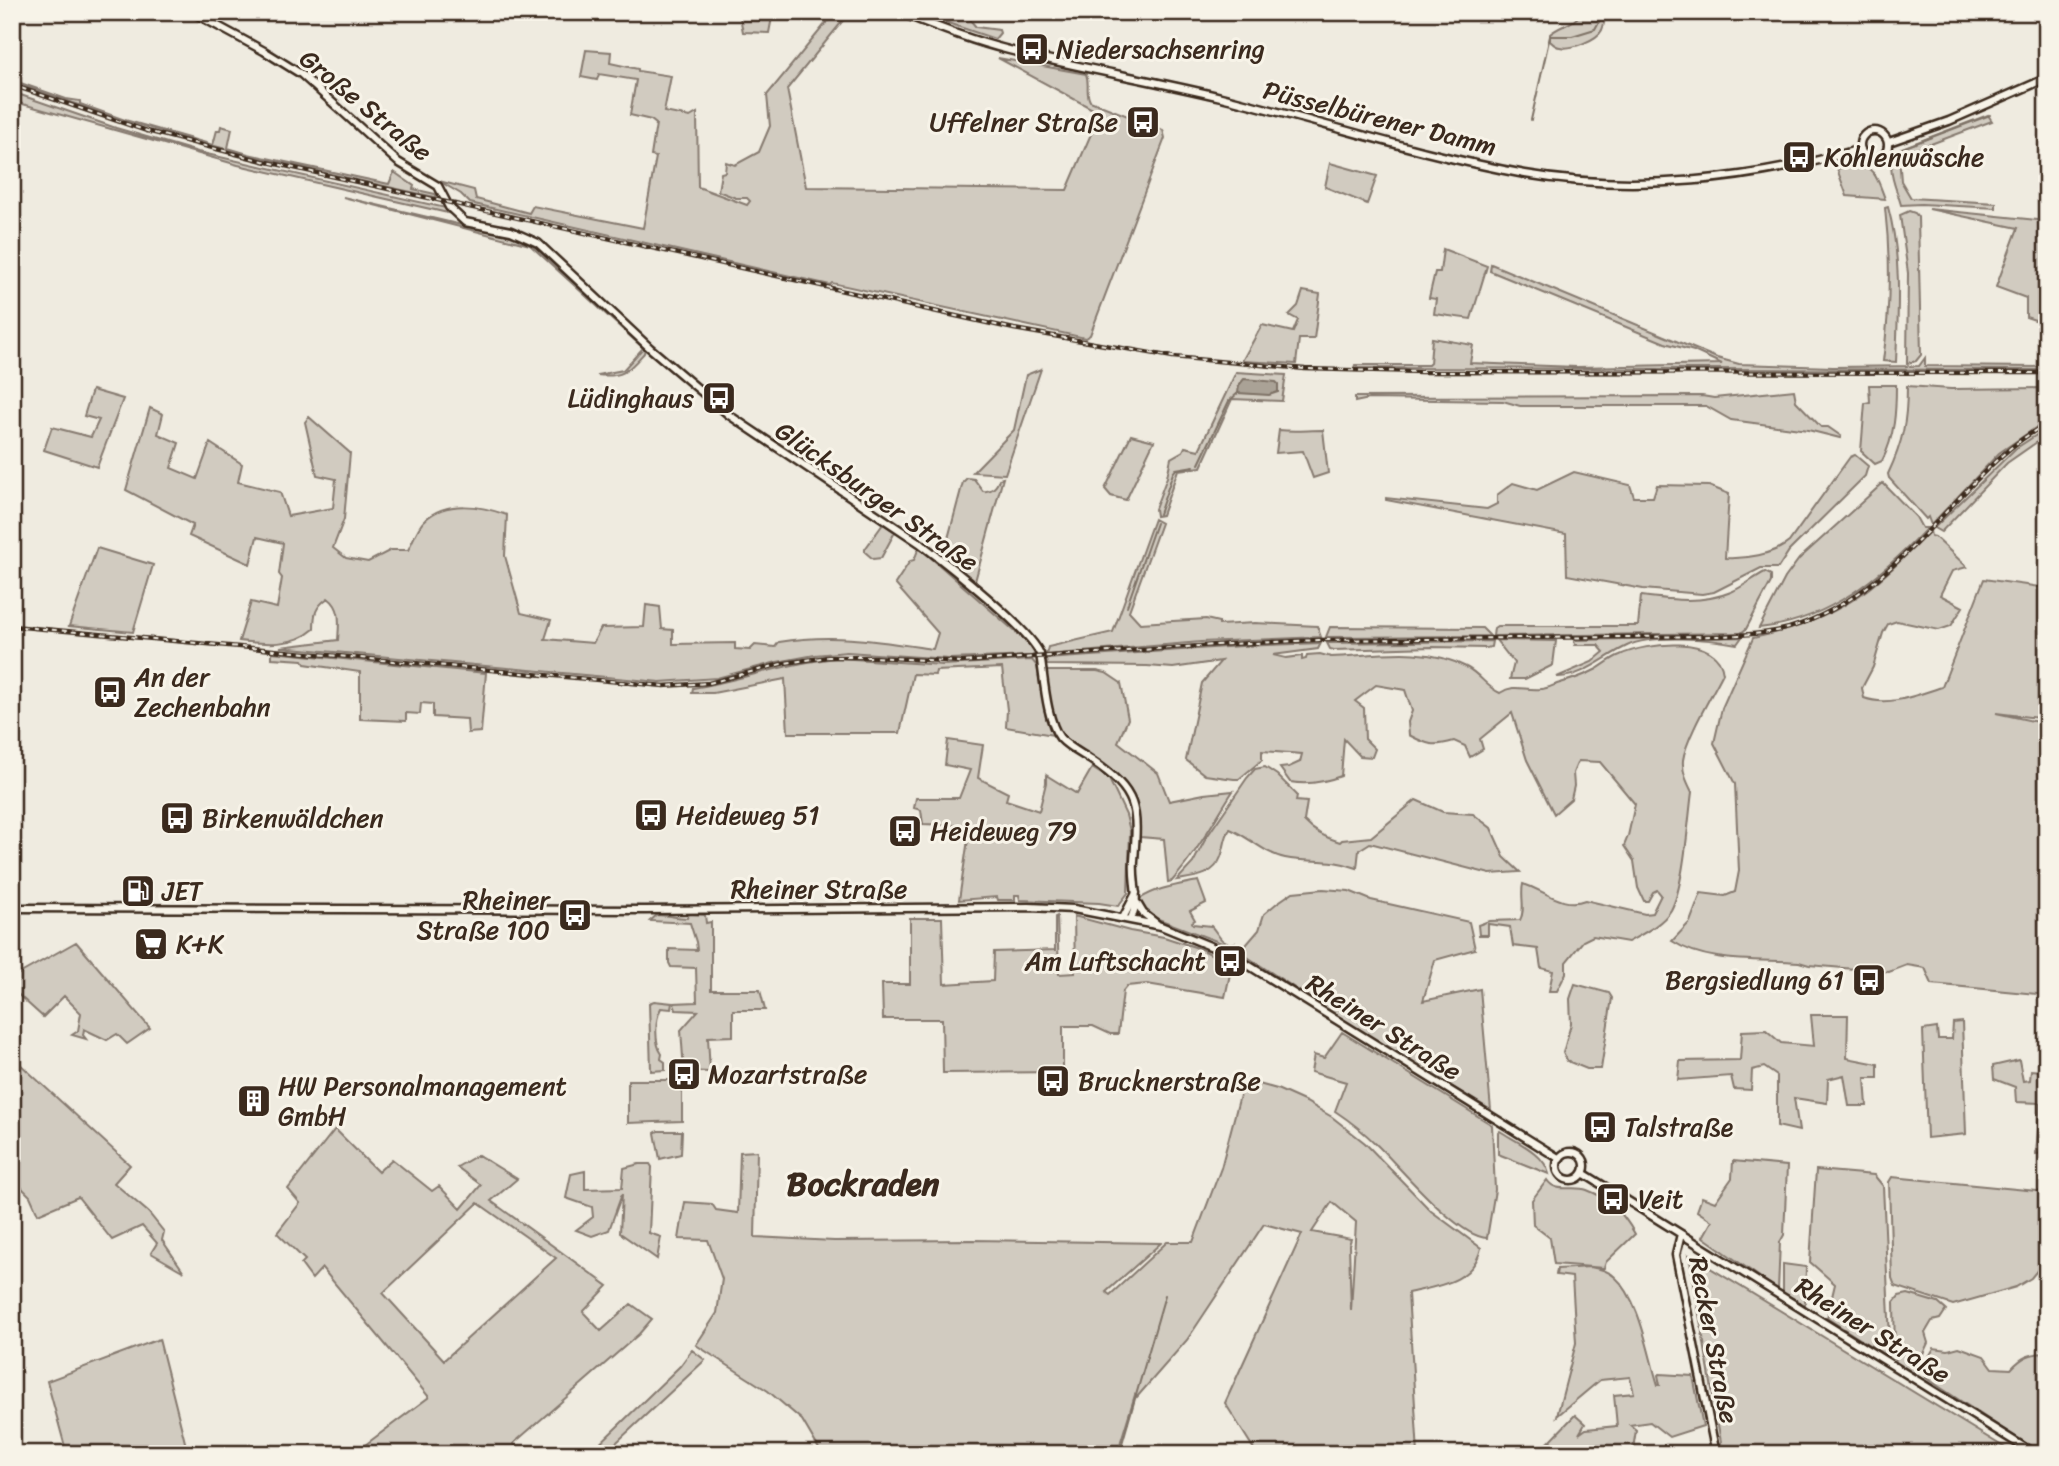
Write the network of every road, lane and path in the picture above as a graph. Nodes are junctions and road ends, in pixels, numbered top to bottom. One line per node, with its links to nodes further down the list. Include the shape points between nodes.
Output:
1 (192, 12): 6 (main road, Große Straße, via 301,74 398,162 438,186)
2 (899, 12): 5 (main road, Püsselbürener Damm, via 1006,50 1199,92 1461,160 1545,176 1600,182 1693,180 1747,174)
3 (2047, 78): 4 (main road)
4 (1889, 142): 5 (main road, via 1886,154 1878,159); 5 (main road, via 1884,134 1871,131 1863,136)
5 (1861, 149)
6 (465, 222): 7 (main road, Glücksburger Straße, via 511,231 538,243 729,415 921,544 1035,644 1060,738 1112,776 1132,802 1137,826)
7 (1136, 893): 8 (main road, Glücksburger Straße); 10 (main road)
8 (1138, 903): 11 (main road); 12 (main road, via 1143,913)
9 (12, 908): 10 (main road, Rheiner Straße, via 1029,907)
10 (1123, 918): 11 (main road, Rheiner Straße)
11 (1131, 919): 12 (main road, Rheiner Straße)
12 (1161, 926): 13 (main road, Rheiner Straße, via 1252,966)
13 (1560, 1159): 14 (main road, via 1567,1153 1579,1155); 14 (main road, via 1558,1171 1564,1178 1572,1180)
14 (1583, 1173): 15 (main road, Rheiner Straße)
15 (1681, 1234): 16 (main road, Recker Straße, via 1676,1255); 17 (main road, Rheiner Straße)
16 (1716, 1454)
17 (2035, 1454)

